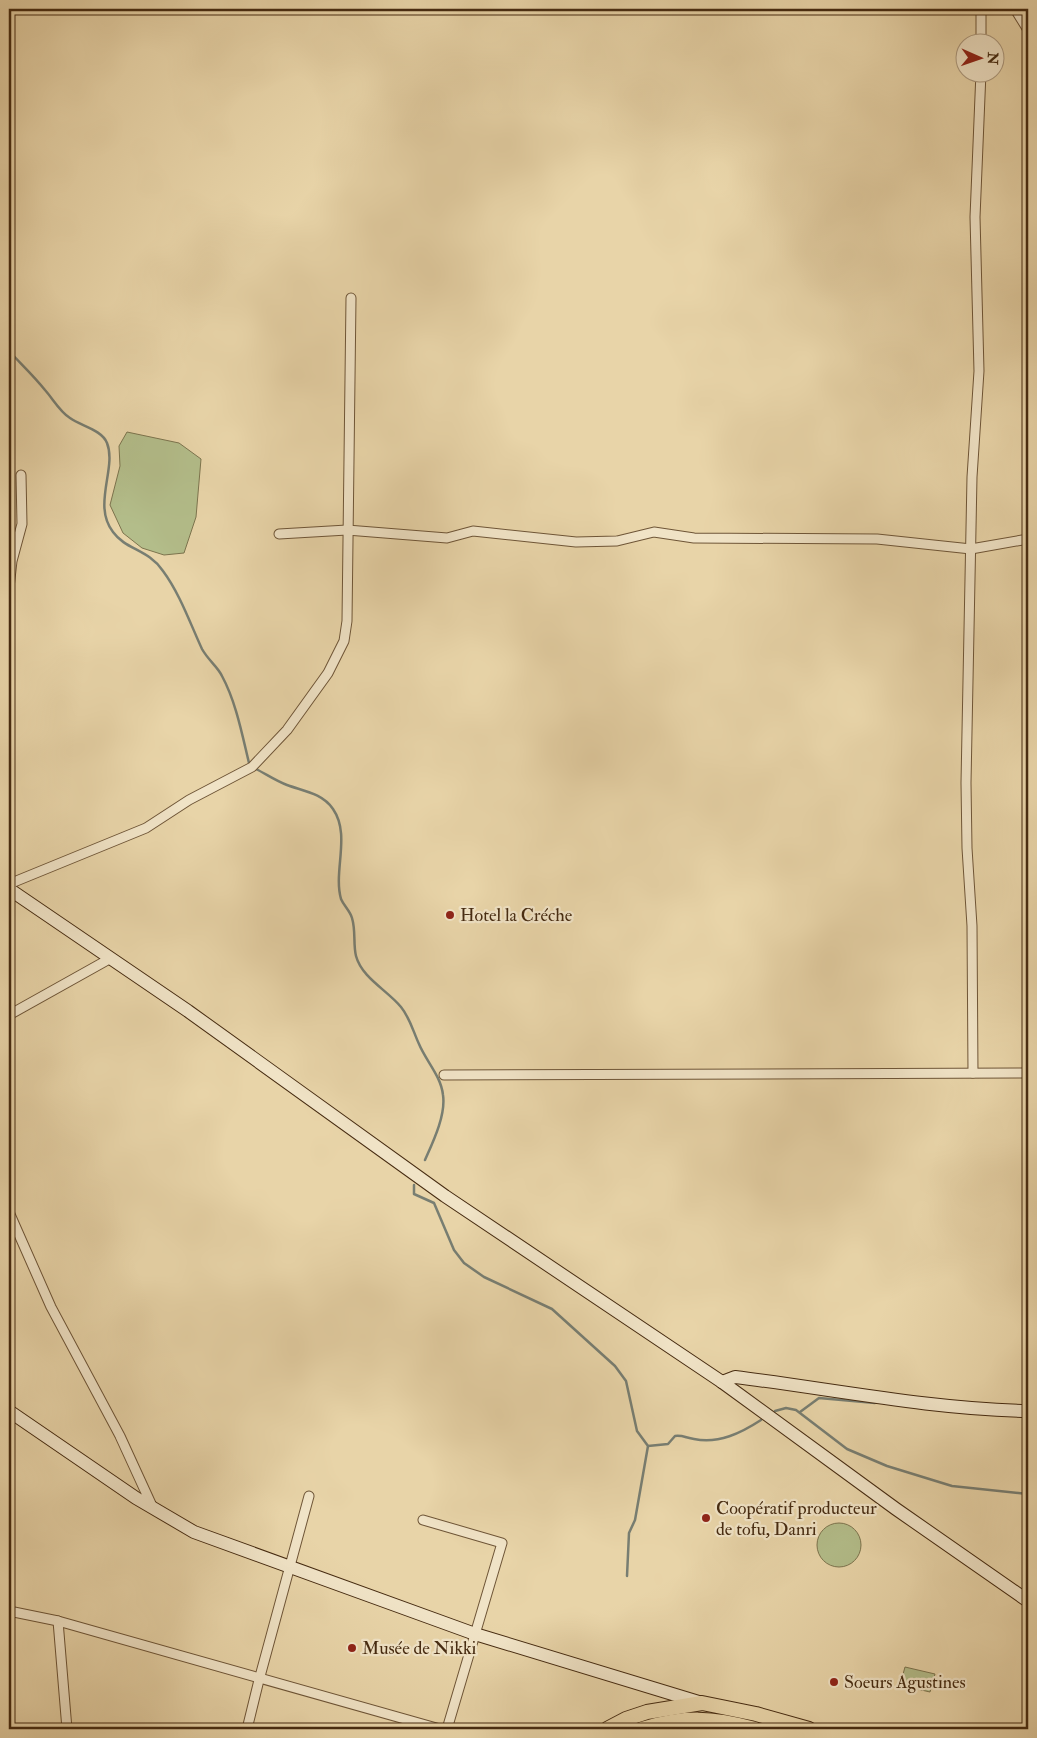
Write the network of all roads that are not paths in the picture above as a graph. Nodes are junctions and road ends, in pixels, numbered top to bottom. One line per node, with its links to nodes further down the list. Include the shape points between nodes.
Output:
1 (981, 9): 4 (street)
2 (1015, 9): 3 (street)
3 (1028, 30)
4 (981, 32)
5 (981, 82): 11 (street, via 975,217 979,371)
6 (351, 298): 8 (street)
7 (21, 475): 12 (street, via 22,524)
8 (347, 530): 9 (street); 11 (street, via 447,538 472,532 576,542 617,541 654,532 694,538 877,539); 13 (street, via 348,621 344,641 328,673 267,753 252,767 189,800 146,828)
9 (279, 534)
10 (1028, 539): 11 (street)
11 (971, 549): 17 (street, via 966,783 972,926)
12 (9, 588)
13 (9, 884)
14 (9, 890): 15 (street)
15 (111, 958): 16 (street); 21 (street, via 445,1196)
16 (9, 1015)
17 (973, 1073): 18 (street); 19 (street)
18 (1028, 1073)
19 (444, 1075)
20 (9, 1212): 25 (street, via 51,1307 120,1436)
21 (722, 1382): 23 (street, via 735,1377 865,1396 998,1411); 28 (street)
22 (9, 1411): 25 (street)
23 (1028, 1411)
24 (310, 1496): 27 (street)
25 (153, 1508): 27 (street, via 194,1532)
26 (423, 1520): 31 (street, via 502,1543)
27 (289, 1566): 31 (street); 32 (street)
28 (1028, 1601)
29 (9, 1611): 30 (street)
30 (58, 1621): 32 (street); 34 (street)
31 (475, 1634): 33 (street); 37 (street)
32 (258, 1680): 35 (street); 36 (street)
33 (702, 1703): 38 (main road, via 646,1712); 41 (main road)
34 (68, 1729)
35 (247, 1729)
36 (440, 1729)
37 (447, 1729)
38 (607, 1729)
39 (642, 1729): 40 (main road, via 661,1723 712,1719)
40 (756, 1729)
41 (809, 1729)

